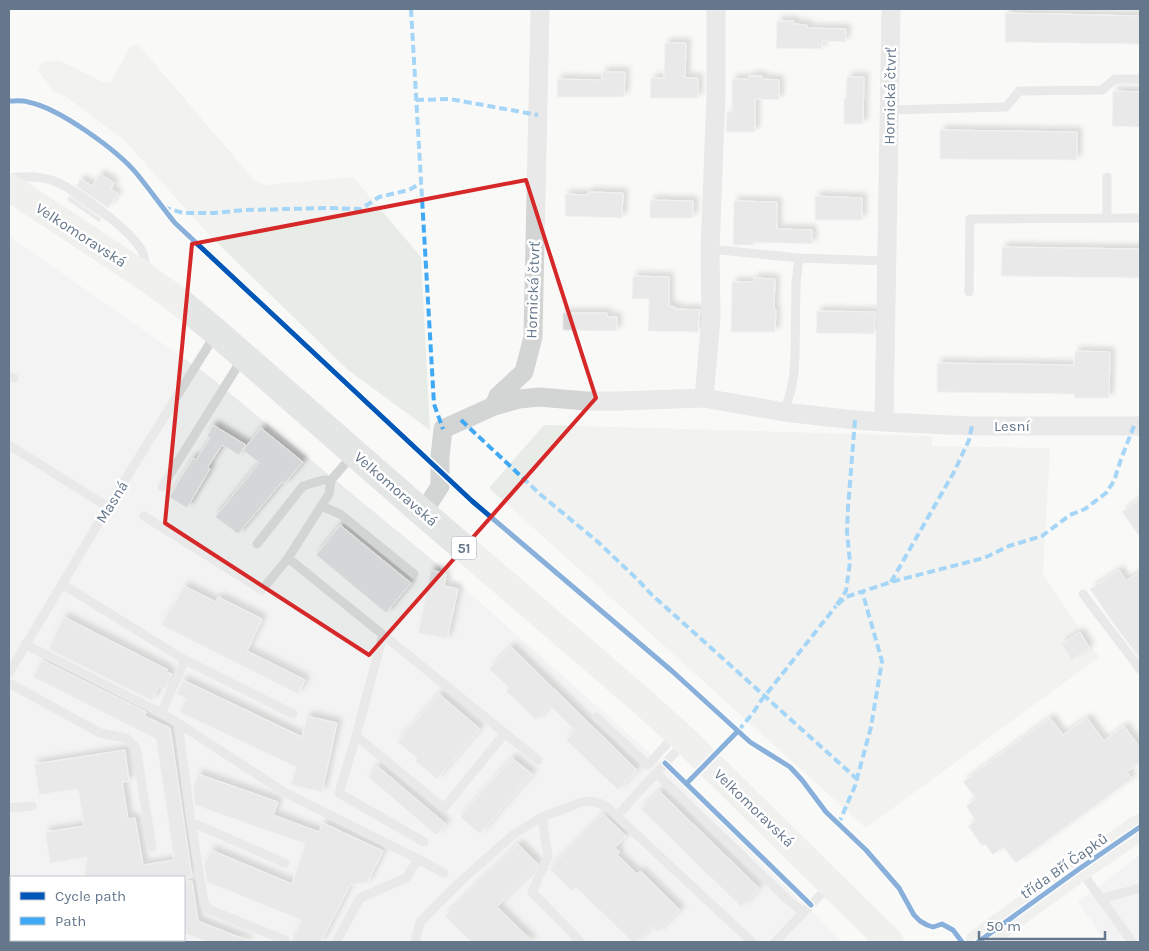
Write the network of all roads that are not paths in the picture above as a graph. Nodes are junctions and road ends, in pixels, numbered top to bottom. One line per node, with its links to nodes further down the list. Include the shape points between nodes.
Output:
1 (540, 9): 18 (street, Hornická čtvrť, via 533,337)
2 (716, 9): 11 (street)
3 (891, 9): 5 (street, Hornická čtvrť)
4 (1140, 79): 5 (lane, via 1115,79 1102,90 1018,91 1006,107)
5 (890, 110): 13 (street, Hornická čtvrť)
6 (1107, 177): 9 (lane)
7 (9, 178): 14 (lane, via 53,180 109,217 142,252 146,263)
8 (9, 187): 14 (main road, Velkomoravská / 51)
9 (1107, 218): 10 (lane); 15 (lane, via 970,220)
10 (1140, 218)
11 (710, 249): 12 (lane); 20 (street, via 711,318)
12 (798, 258): 13 (lane); 22 (lane, via 794,373)
13 (887, 260): 23 (street, Hornická čtvrť)
14 (144, 276): 16 (main road, Velkomoravská / 51)
15 (969, 292)
16 (216, 332): 17 (main road, Velkomoravská / 51); 30 (lane, Masná)
17 (244, 357): 26 (main road, Velkomoravská / 51); 28 (lane)
18 (524, 372): 19 (street); 21 (street, via 498,396)
19 (539, 396): 20 (street, via 586,401); 21 (street)
20 (704, 398): 22 (street)
21 (494, 406): 31 (street, via 443,429 440,486)
22 (784, 412): 23 (street)
23 (884, 422): 24 (street, Lesní, via 972,426)
24 (1140, 426)
25 (9, 445): 30 (lane)
26 (354, 453): 27 (lane); 31 (main road, Velkomoravská / 51)
27 (331, 480): 29 (lane, via 329,494); 33 (lane, via 303,486)
28 (162, 487)
29 (322, 506): 34 (lane); 35 (lane, via 340,514)
30 (108, 507): 36 (lane, Masná)
31 (423, 512): 50 (main road, Velkomoravská / 51)
32 (144, 516): 34 (lane, via 262,590)
33 (257, 544)
34 (288, 558): 38 (lane)
35 (414, 574)
36 (62, 584): 39 (lane, Masná); 40 (lane)
37 (1083, 594): 41 (lane)
38 (383, 634): 48 (lane); 49 (lane)
39 (25, 644): 42 (lane, Masná); 44 (lane)
40 (185, 660): 44 (lane); 45 (lane)
41 (1139, 666)
42 (9, 673)
43 (9, 682): 60 (lane, via 100,733 126,738 136,748)
44 (161, 713): 47 (lane)
45 (294, 714)
46 (596, 717): 50 (lane, via 648,765)
47 (178, 723): 57 (lane); 61 (lane, via 284,792)
48 (505, 733): 49 (lane, via 444,808); 51 (lane)
49 (356, 736): 59 (lane, via 339,793)
50 (681, 737): 52 (lane); 65 (main road, Velkomoravská / 51)
51 (538, 760)
52 (656, 773): 55 (lane); 68 (lane)
53 (32, 806): 54 (lane)
54 (9, 808)
55 (617, 816): 56 (lane, via 599,803 589,801); 73 (lane)
56 (542, 817): 71 (lane, via 514,834 462,880 420,922); 72 (lane, via 548,857 532,892)
57 (191, 822): 62 (lane); 69 (lane, via 207,908)
58 (1140, 827): 63 (street, třída Bří Čapků)
59 (424, 842)
60 (152, 847)
61 (418, 858): 64 (lane); 70 (lane, via 406,878 360,898)
62 (285, 863)
63 (1079, 869): 67 (lane); 76 (street, třída Bří Čapků)
64 (444, 873)
65 (831, 884): 68 (lane); 75 (main road, Velkomoravská / 51)
66 (1140, 888): 67 (lane)
67 (1101, 899): 77 (lane)
68 (803, 912): 74 (lane)
69 (285, 940)
70 (336, 942)
71 (414, 942)
72 (581, 942)
73 (752, 942)
74 (775, 942)
75 (890, 942)
76 (978, 942)
77 (1132, 942)

